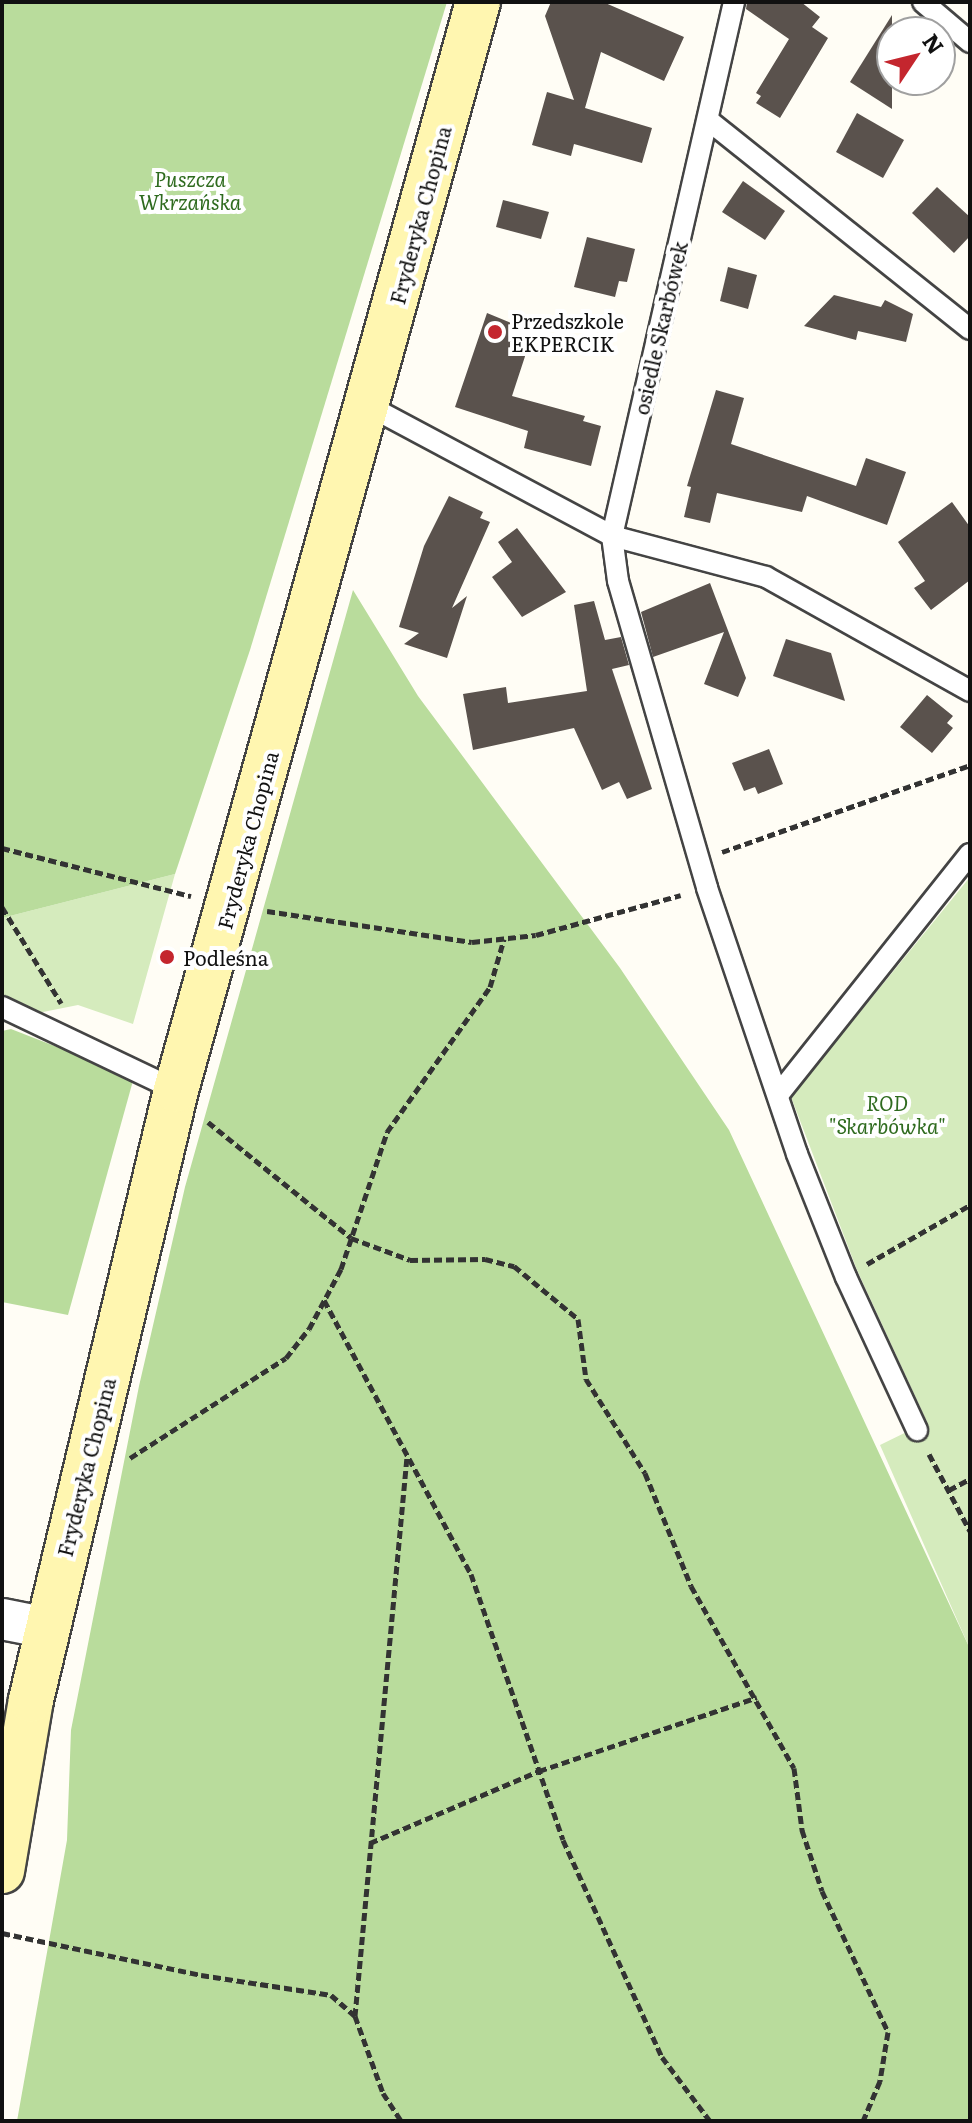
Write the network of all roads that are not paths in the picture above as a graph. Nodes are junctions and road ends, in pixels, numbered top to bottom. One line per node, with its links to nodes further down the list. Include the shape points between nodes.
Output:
1 (478, 2): 7 (street, Fryderyka Chopina)
2 (734, 2): 5 (lane, osiedle Skarbówek)
3 (923, 2): 4 (lane)
4 (970, 42)
5 (708, 120): 6 (lane); 8 (lane, osiedle Skarbówek)
6 (970, 329)
7 (367, 405): 8 (lane); 12 (street, Fryderyka Chopina)
8 (612, 536): 9 (lane, via 766,577); 13 (lane, osiedle Skarbówek, via 618,581 698,860)
9 (970, 691)
10 (970, 854): 13 (lane)
11 (2, 1007): 12 (lane)
12 (176, 1090): 16 (street, Fryderyka Chopina)
13 (778, 1095): 14 (lane, osiedle Skarbówek, via 846,1277)
14 (917, 1430)
15 (2, 1619): 16 (street)
16 (48, 1628): 17 (street, Fryderyka Chopina)
17 (2, 1871)

